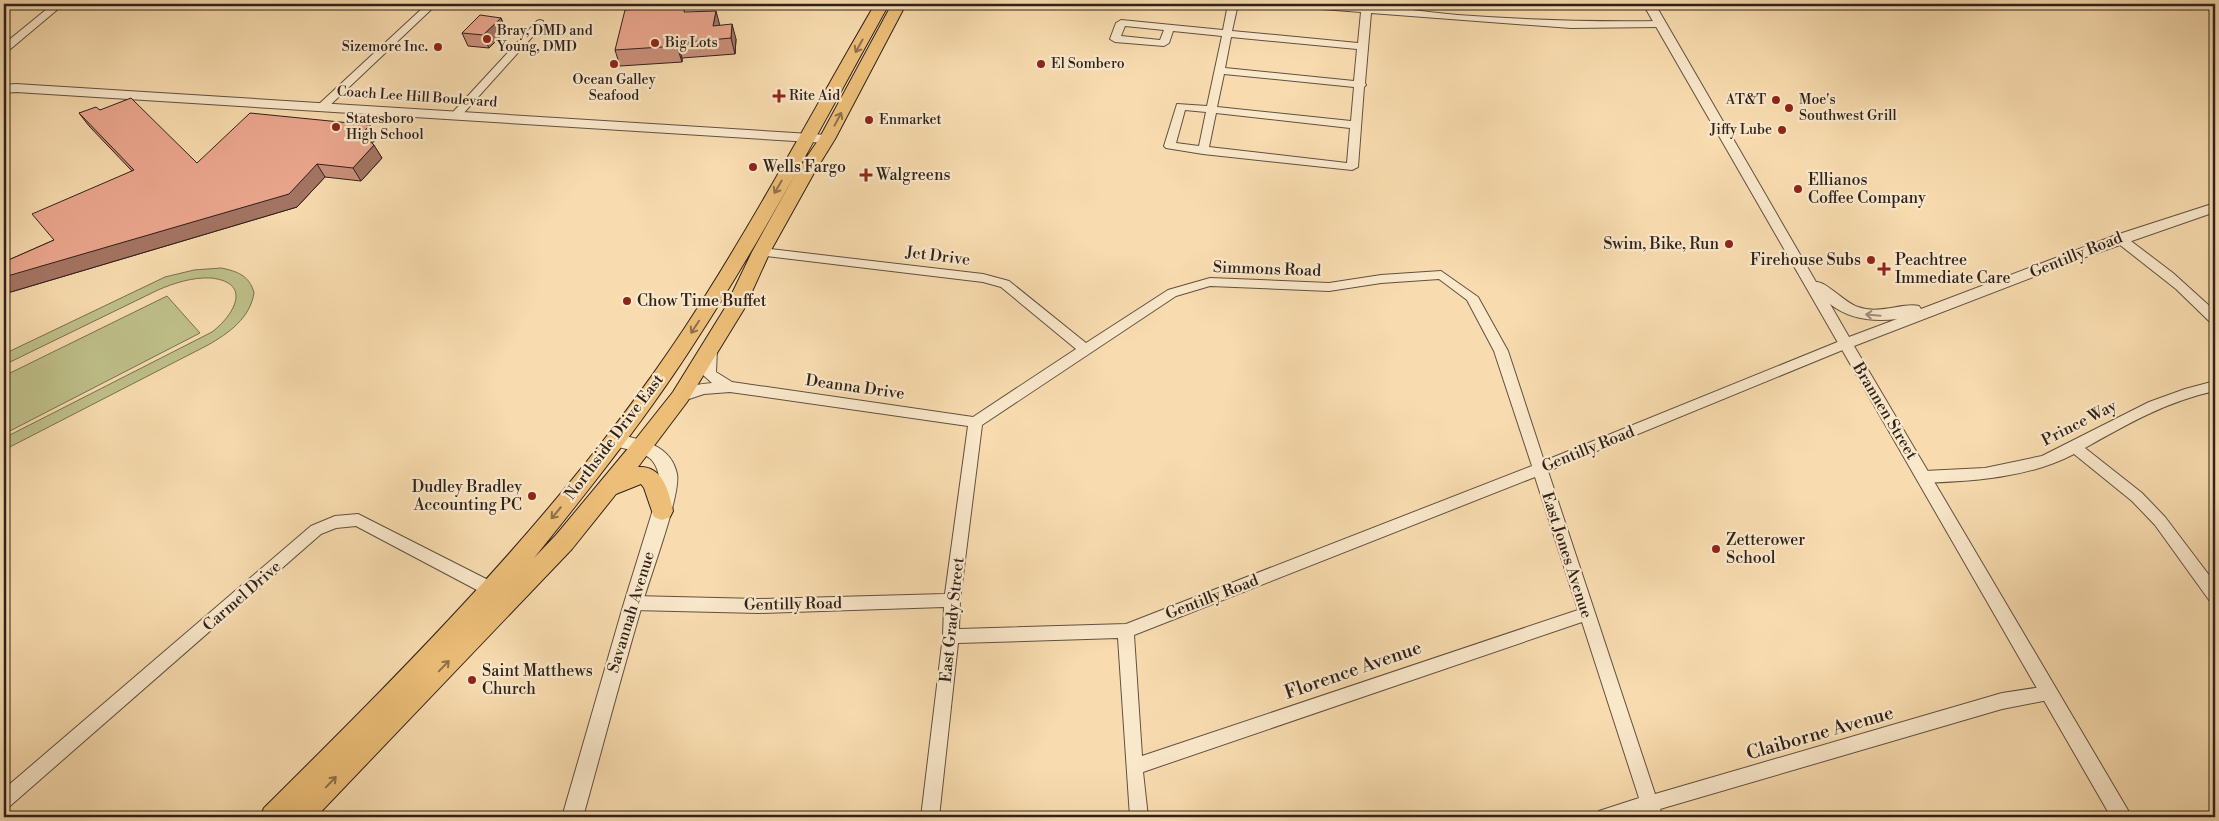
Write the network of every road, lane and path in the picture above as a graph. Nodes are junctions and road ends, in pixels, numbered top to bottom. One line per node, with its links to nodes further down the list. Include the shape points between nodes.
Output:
1 (59, 4): 14 (street)
2 (432, 4): 18 (street)
3 (882, 4): 22 (main road, Northside Drive East, one-way to 22)
4 (900, 4): 22 (main road, Northside Drive East, one-way to 4)
5 (1233, 4): 12 (street)
6 (1295, 4): 8 (street)
7 (1649, 4): 10 (street, Brannen Street)
8 (1366, 10): 10 (street, via 1570,25); 13 (street)
9 (540, 23): 20 (street)
10 (1660, 24): 27 (street, Brannen Street)
11 (1169, 29): 11 (street, via 1120,23 1115,38 1164,43); 12 (street)
12 (1228, 34): 13 (street); 15 (street)
13 (1364, 47): 16 (street)
14 (4, 49)
15 (1220, 70): 16 (street); 19 (street)
16 (1361, 85): 21 (street)
17 (4, 89): 18 (street, Coach Lee Hill Boulevard)
18 (324, 106): 20 (street, Coach Lee Hill Boulevard)
19 (1212, 110): 21 (street); 23 (street); 23 (street, via 1181,106 1170,146)
20 (457, 114): 22 (street, Coach Lee Hill Boulevard)
21 (1357, 125): 23 (street, via 1352,167)
22 (817, 138): 26 (main road, Northside Drive East, via 805,173); 38 (main road, Northside Drive East, one-way to 38, via 709,306)
23 (1203, 151)
24 (2215, 207): 25 (street, Gentilly Road)
25 (2119, 238): 28 (street, Gentilly Road); 30 (street, via 2169,275)
26 (761, 252): 32 (main road, Northside Drive East, via 734,310); 33 (street, Jet Drive, via 983,278 1005,284)
27 (1799, 264): 28 (street, one-way to 27, via 1895,315 1869,316 1849,310 1829,298); 31 (street, Brannen Street)
28 (1988, 290): 31 (street, Gentilly Road)
29 (1472, 297): 33 (street, Simmons Road, via 1441,275 1329,287 1210,282 1172,293); 41 (street, East Jones Avenue, via 1501,351)
30 (2215, 320)
31 (1845, 344): 41 (street, Gentilly Road); 42 (street, Brannen Street)
32 (710, 350): 35 (street, Deanna Drive, via 709,374); 36 (main road, Northside Drive East)
33 (1086, 350): 37 (street, Simmons Road)
34 (2215, 386): 40 (street, Prince Way, via 2173,398)
35 (730, 387): 36 (street, Deanna Drive, via 694,390); 37 (street, Deanna Drive)
36 (680, 397): 39 (main road, Northside Drive East)
37 (974, 422): 47 (street, East Grady Street)
38 (615, 440): 39 (street, Savannah Avenue); 45 (main road, Northside Drive East, one-way to 45)
39 (643, 446): 43 (main road, Northside Drive East); 44 (street, Savannah Avenue, via 657,453 668,468 669,487)
40 (2074, 447): 42 (street, Prince Way, via 2045,460 2008,470); 46 (street, via 2122,485 2160,521)
41 (1539, 469): 49 (street, East Jones Avenue); 50 (street, Gentilly Road)
42 (1924, 477): 52 (street, Brannen Street)
43 (609, 488): 44 (main road, via 633,476 650,478 655,483); 45 (main road, Northside Drive East, via 564,542)
44 (662, 511): 48 (street, Savannah Avenue)
45 (501, 595): 54 (street, Carmel Drive, via 358,520 335,522 316,530); 55 (main road, Northside Drive East)
46 (2215, 595)
47 (952, 600): 48 (street, Gentilly Road, via 759,606); 51 (street, East Grady Street)
48 (633, 603): 58 (street, Savannah Avenue)
49 (1587, 614): 53 (street, Florence Avenue); 56 (street, East Jones Avenue)
50 (1126, 631): 51 (street, Gentilly Road); 53 (street)
51 (951, 636): 59 (street, East Grady Street)
52 (2048, 693): 56 (street, Claiborne Avenue, via 2002,702); 62 (street, Brannen Street)
53 (1134, 767): 60 (street)
54 (4, 800)
55 (307, 805): 57 (main road, Northside Drive East)
56 (1652, 811): 61 (street, Claiborne Avenue)
57 (274, 817)
58 (572, 817)
59 (930, 817)
60 (1139, 817)
61 (1605, 817)
62 (2122, 817)

